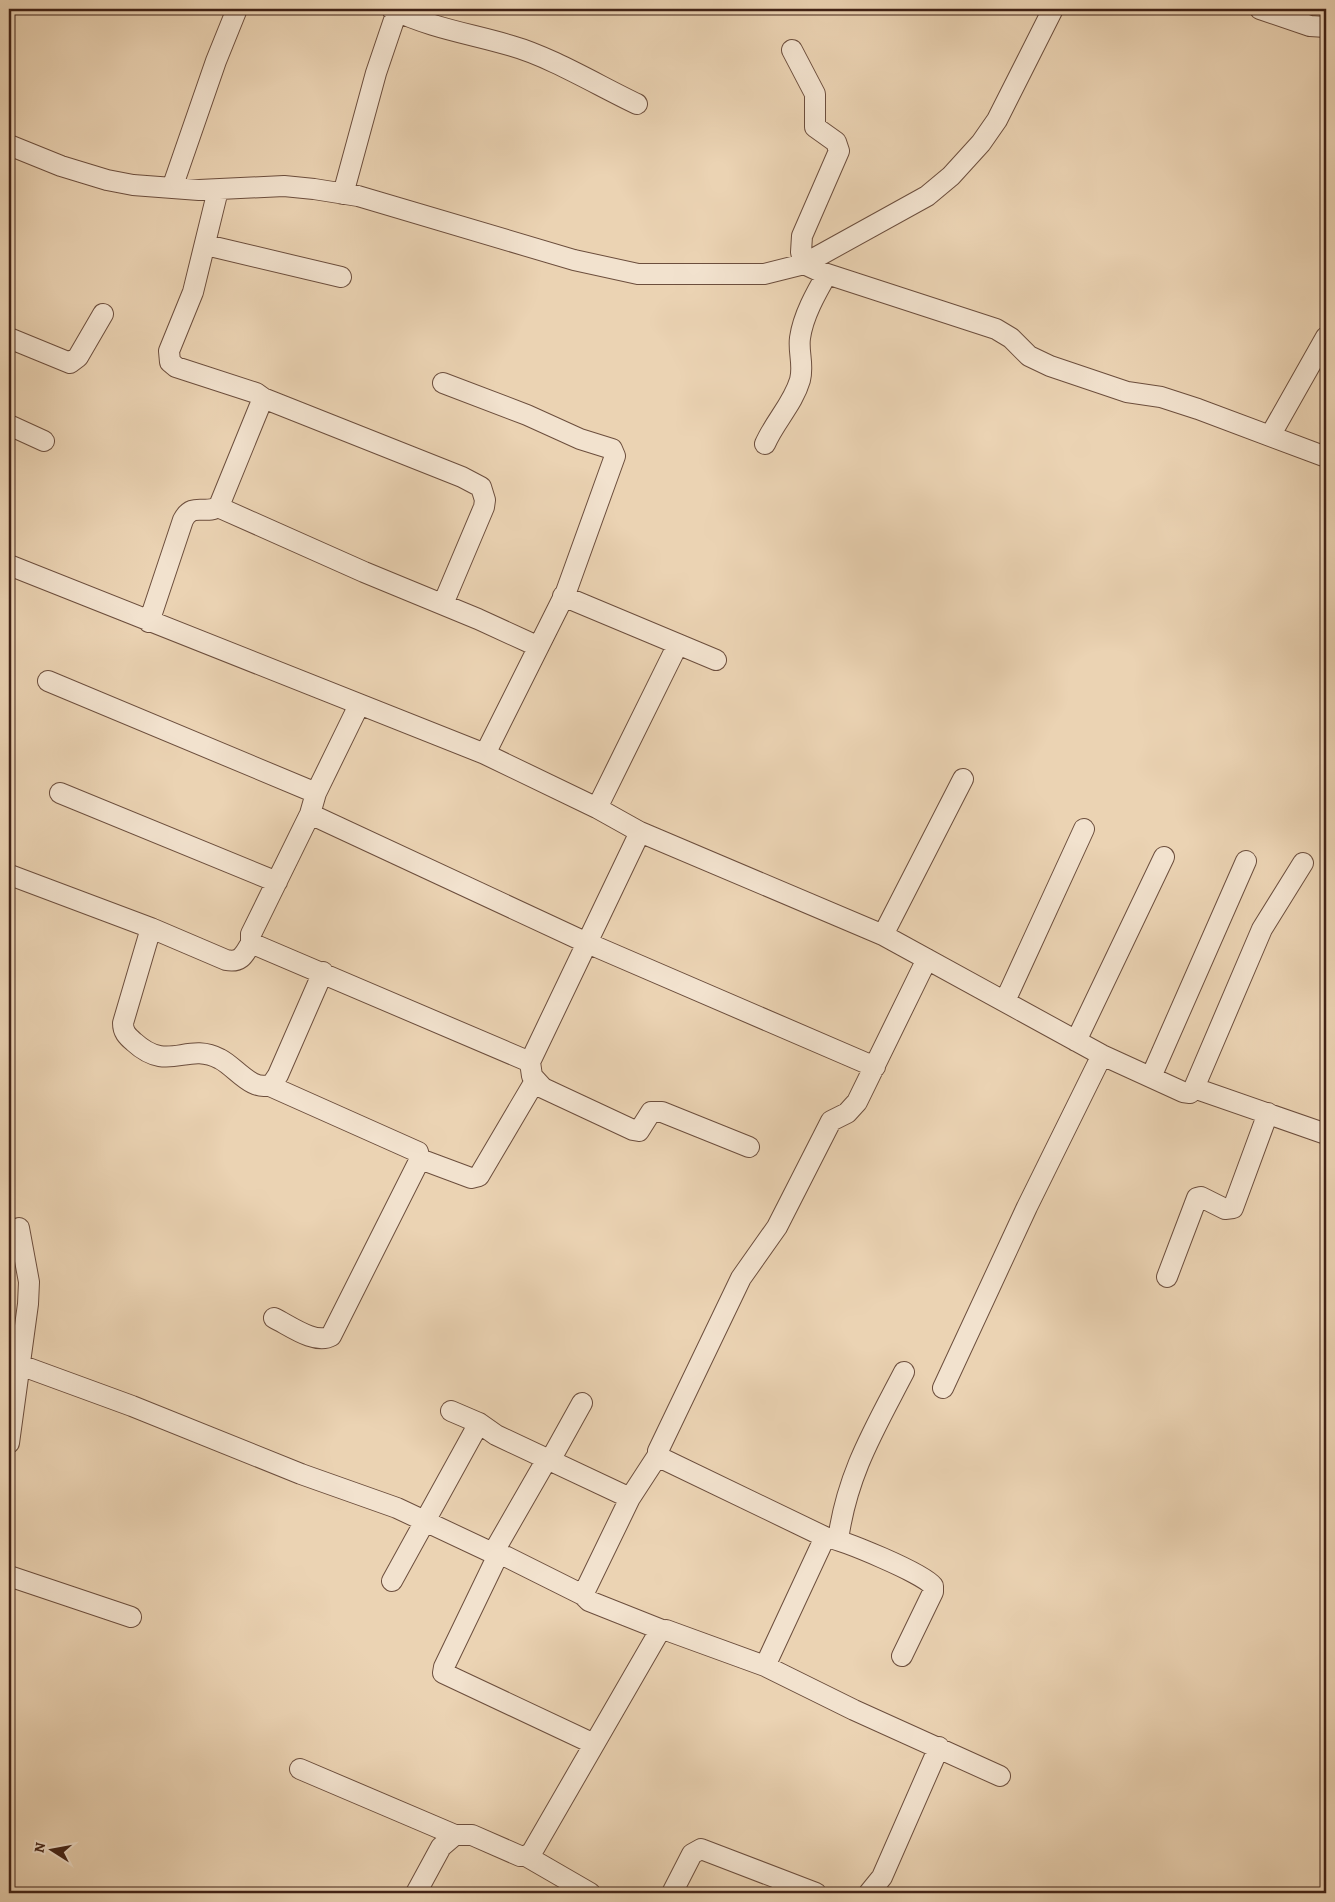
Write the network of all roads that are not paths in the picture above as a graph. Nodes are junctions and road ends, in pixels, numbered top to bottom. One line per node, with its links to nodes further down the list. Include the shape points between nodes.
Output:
1 (236, 9): 9 (street)
2 (1053, 9): 13 (street, via 1005,106 966,162 927,196)
3 (1260, 9): 5 (street, via 1310,26)
4 (395, 10): 7 (street, via 409,18 464,35 519,48); 11 (street)
5 (1326, 27)
6 (792, 50): 13 (street, via 815,94 816,127 836,142 839,151 802,236)
7 (637, 104)
8 (9, 145): 9 (street, via 107,180 133,186)
9 (172, 188): 10 (street)
10 (218, 190): 11 (street, via 284,186); 12 (street)
11 (343, 194): 13 (street, via 574,260 638,274 764,274)
12 (206, 245): 15 (street); 20 (street, via 190,302 169,351 170,362)
13 (804, 264): 14 (street)
14 (827, 274): 22 (street, via 996,330 1029,356 1050,366 1127,392 1161,397); 24 (street, via 801,331 800,380 790,405)
15 (341, 277)
16 (103, 314): 18 (street, via 78,357 70,363)
17 (1326, 337): 22 (street)
18 (9, 338)
19 (443, 383): 28 (street, via 614,452)
20 (263, 398): 26 (street); 29 (street, via 481,487 484,507)
21 (9, 424): 23 (street)
22 (1270, 436): 25 (street)
23 (44, 441)
24 (765, 444)
25 (1326, 457)
26 (218, 507): 29 (street); 30 (street, via 187,512)
27 (9, 565): 30 (street)
28 (563, 596): 31 (street); 32 (street)
29 (443, 604): 32 (street)
30 (149, 622): 35 (street)
31 (678, 644): 33 (street); 40 (street)
32 (537, 646): 36 (street)
33 (716, 660)
34 (48, 681): 39 (street)
35 (359, 705): 36 (street); 39 (street)
36 (485, 754): 40 (street)
37 (963, 779): 50 (street)
38 (60, 793): 48 (street)
39 (316, 793): 41 (street)
40 (597, 808): 43 (street)
41 (310, 814): 48 (street); 51 (street)
42 (1084, 829): 55 (street)
43 (640, 832): 50 (street); 51 (street)
44 (1164, 858): 56 (street)
45 (1246, 861): 60 (street)
46 (1304, 863): 62 (street, via 1262,930)
47 (10, 875): 49 (street)
48 (277, 882): 52 (street, via 251,934)
49 (151, 928): 52 (street, via 235,962 241,959); 61 (street, via 123,1030 145,1053 155,1057 209,1055 220,1059 249,1081)
50 (883, 935): 53 (street)
51 (585, 942): 58 (street); 59 (street)
52 (251, 943): 54 (street)
53 (927, 959): 55 (street); 58 (street)
54 (323, 972): 59 (street); 61 (street)
55 (1005, 1001): 56 (street)
56 (1076, 1040): 57 (street)
57 (1102, 1055): 60 (street); 72 (street)
58 (874, 1067): 77 (street, via 857,1102 847,1113 831,1121 824,1132 781,1220 741,1278)
59 (533, 1071): 65 (street, via 550,1093 633,1130 639,1131 651,1112 662,1112); 66 (street, via 479,1176 471,1178)
60 (1151, 1077): 62 (street, via 1183,1092 1190,1093)
61 (270, 1086): 66 (street, via 418,1152)
62 (1194, 1088): 63 (street)
63 (1268, 1113): 64 (street); 68 (street, via 1233,1208 1225,1209 1197,1198)
64 (1326, 1134)
65 (749, 1147)
66 (420, 1158): 69 (street, via 331,1336 324,1339 314,1337)
67 (19, 1228): 70 (street, via 29,1282)
68 (1167, 1277)
69 (274, 1318)
70 (20, 1366): 76 (street); 80 (street, via 132,1406)
71 (904, 1372): 81 (street, via 854,1471 842,1516)
72 (943, 1388)
73 (582, 1403): 78 (street, via 552,1458)
74 (451, 1411): 75 (street)
75 (479, 1423): 78 (street, via 496,1435); 80 (street)
76 (9, 1443)
77 (658, 1454): 79 (street); 81 (street, via 660,1458)
78 (547, 1459): 79 (street); 82 (street)
79 (630, 1498): 85 (street)
80 (425, 1521): 82 (street); 84 (street)
81 (832, 1538): 88 (street, via 892,1563 934,1586); 89 (street)
82 (496, 1554): 85 (street); 90 (street, via 443,1673)
83 (9, 1576): 86 (street)
84 (392, 1581)
85 (583, 1595): 87 (street, via 589,1601)
86 (131, 1617)
87 (662, 1630): 89 (street); 90 (street)
88 (902, 1656)
89 (765, 1666): 91 (street)
90 (594, 1744): 95 (street, via 532,1852)
91 (939, 1747): 93 (street); 100 (street, via 882,1877)
92 (300, 1769): 94 (street)
93 (1000, 1776)
94 (455, 1834): 95 (street, via 472,1834); 96 (street, via 442,1847)
95 (526, 1856): 97 (street)
96 (416, 1893)
97 (590, 1893)
98 (672, 1893): 99 (street, via 692,1854 701,1849)
99 (816, 1893)
100 (869, 1893)

